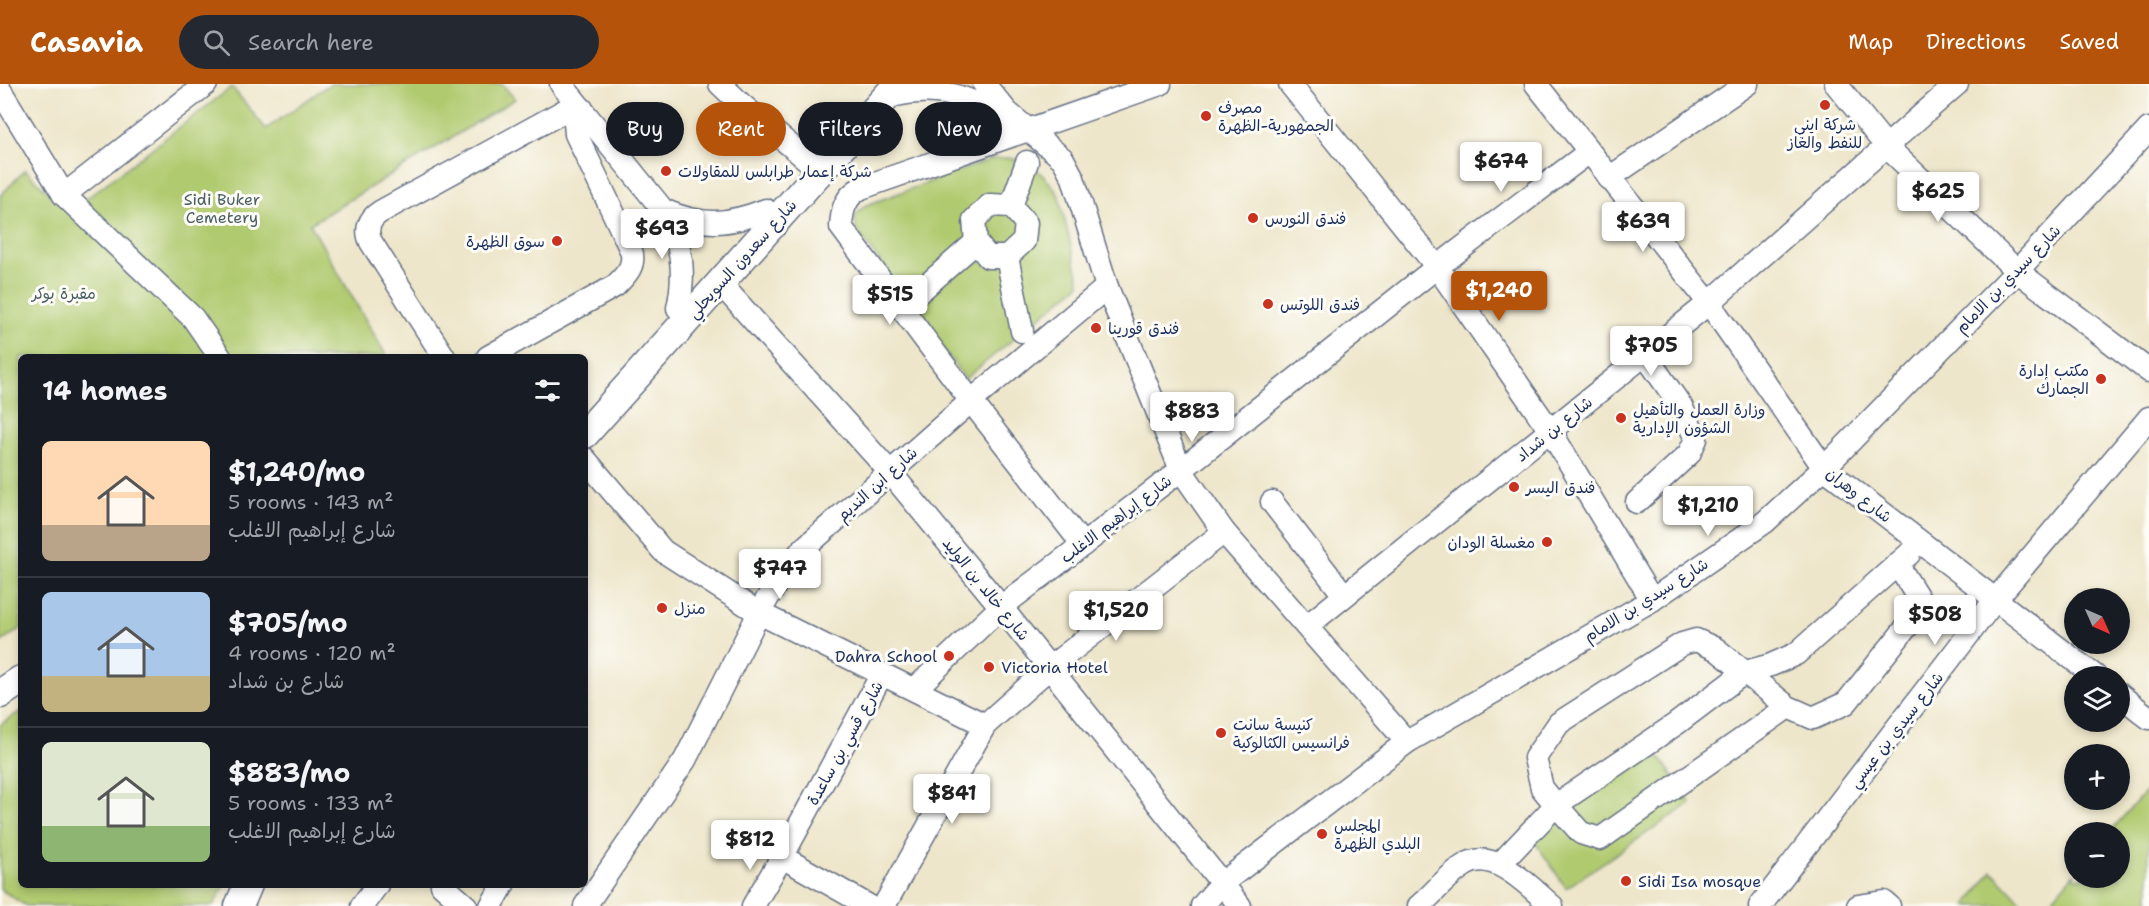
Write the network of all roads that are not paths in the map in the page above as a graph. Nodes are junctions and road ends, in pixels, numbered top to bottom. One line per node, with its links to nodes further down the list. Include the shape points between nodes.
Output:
1 (206, 84): 21 (street)
2 (561, 84): 13 (street)
3 (720, 84): 18 (street)
4 (984, 84): 15 (street)
5 (1160, 84): 15 (street)
6 (1290, 84): 27 (street)
7 (1536, 84): 17 (street, شارع وهران)
8 (1747, 84): 20 (street)
9 (1836, 84): 16 (street)
10 (1957, 84): 16 (street, شارع بن شداد)
11 (888, 88): 15 (street, via 963,98); 18 (main road, شارع سعدون السويحلي); 29 (main road, شارع سعدون السويحلي)
12 (0, 90): 21 (street)
13 (580, 107): 23 (street); 36 (street, via 371,220 370,242); 37 (street, via 576,134 631,250 633,264 615,286)
14 (2149, 129): 28 (street, شارع سيدي بن الامام)
15 (1029, 131): 30 (street, via 1063,159 1073,178); 40 (street, via 861,188 852,193 842,211 841,227)
16 (1887, 147): 28 (street); 32 (street, شارع بن شداد)
17 (1589, 152): 20 (street, شارع وهران); 27 (street, شارع إبراهيم الاغلب)
18 (810, 162): 24 (main road, شارع سعدون السويحلي)
19 (1027, 162): 22 (street)
20 (1609, 178): 32 (street, شارع وهران)
21 (64, 195): 35 (street, via 193,318)
22 (1011, 206): 25 (street, via 990,205 974,220); 26 (street, via 1026,223 1024,241)
23 (663, 210): 24 (street, via 703,222 734,220); 33 (street, via 682,256)
24 (766, 210): 33 (main road, شارع سعدون السويحلي)
25 (976, 242): 26 (street, via 988,256); 31 (street)
26 (1007, 257): 34 (street)
27 (1437, 267): 44 (street); 47 (street, شارع إبراهيم الاغلب)
28 (2016, 271): 39 (street); 46 (street, شارع سيدي بن الامام)
29 (720, 283): 43 (main road, شارع سعدون السويحلي); 48 (street, شارع خالد بن الوليد)
30 (1107, 287): 40 (street, شارع ابن النديم); 47 (street)
31 (909, 301)
32 (1709, 303): 38 (street, شارع بن شداد); 46 (street, شارع وهران)
33 (678, 308): 41 (main road, شارع سعدون السويحلي)
34 (1022, 332)
35 (218, 354)
36 (442, 354)
37 (493, 354)
38 (1645, 355): 44 (street, شارع بن شداد); 50 (street, via 1681,406 1696,439 1689,454)
39 (2149, 371)
40 (971, 401): 48 (street, شارع ابن النديم); 53 (street)
41 (588, 405)
42 (2149, 418): 57 (street, شارع سيدي بن عيسي)
43 (588, 431)
44 (1551, 432): 55 (street, شارع بن شداد); 56 (street)
45 (588, 463): 59 (street, via 663,551)
46 (1824, 468): 52 (street, شارع وهران); 56 (street, شارع سيدي بن الامام, via 1765,522)
47 (1180, 470): 51 (street); 53 (street, شارع إبراهيم الاغلب)
48 (890, 472): 58 (street, شارع خالد بن الوليد); 59 (street, شارع ابن النديم, via 802,550)
49 (1272, 502): 55 (street)
50 (1637, 502)
51 (1224, 532): 60 (street); 62 (street)
52 (1922, 543): 54 (street); 57 (street, شارع وهران)
53 (1083, 546): 58 (street, شارع إبراهيم الاغلب)
54 (1897, 564): 63 (street, via 1796,654); 69 (street, via 1919,599 1913,619 1846,703 1813,718)
55 (1344, 595): 60 (street, شارع بن شداد)
56 (1652, 600): 72 (street, شارع سيدي بن الامام)
57 (1995, 600): 61 (street, شارع وهران); 91 (street, شارع سيدي بن عيسي)
58 (1001, 607): 62 (street, شارع خالد بن الوليد); 66 (street, شارع إبراهيم الاغلب)
59 (759, 613): 64 (street); 83 (street, شارع ابن النديم, via 685,760)
60 (1307, 626): 72 (street)
61 (2082, 666)
62 (1050, 668): 71 (street); 76 (street, شارع خالد بن الوليد)
63 (1745, 672): 69 (street); 73 (street); 73 (street, via 1716,649 1696,640 1682,644 1559,723 1535,758 1542,788)
64 (882, 674): 66 (street); 74 (street, شارع قسي بن ساعدة)
65 (18, 682): 67 (main road)
66 (915, 689): 71 (street)
67 (0, 694)
68 (2130, 703): 70 (street)
69 (1788, 707): 73 (street, via 1600,838 1581,833)
70 (2149, 718)
71 (985, 725): 86 (street)
72 (1407, 742): 76 (street, شارع سيدي بن الامام)
73 (1556, 805): 75 (street)
74 (782, 857): 84 (street, شارع قسي بن ساعدة); 85 (street)
75 (1500, 864): 89 (street, via 1480,859 1465,864); 90 (street)
76 (1221, 884): 87 (street, شارع سيدي بن الامام); 88 (street, شارع خالد بن الوليد)
77 (375, 888): 80 (street)
78 (445, 888): 81 (street)
79 (501, 888): 82 (street)
80 (362, 906)
81 (466, 906)
82 (491, 906)
83 (585, 906)
84 (753, 906)
85 (869, 906)
86 (885, 906)
87 (1202, 906)
88 (1240, 906)
89 (1419, 906)
90 (1552, 906)
91 (1760, 906)
92 (1858, 906): 93 (street, via 1884,902)
93 (1889, 906)

